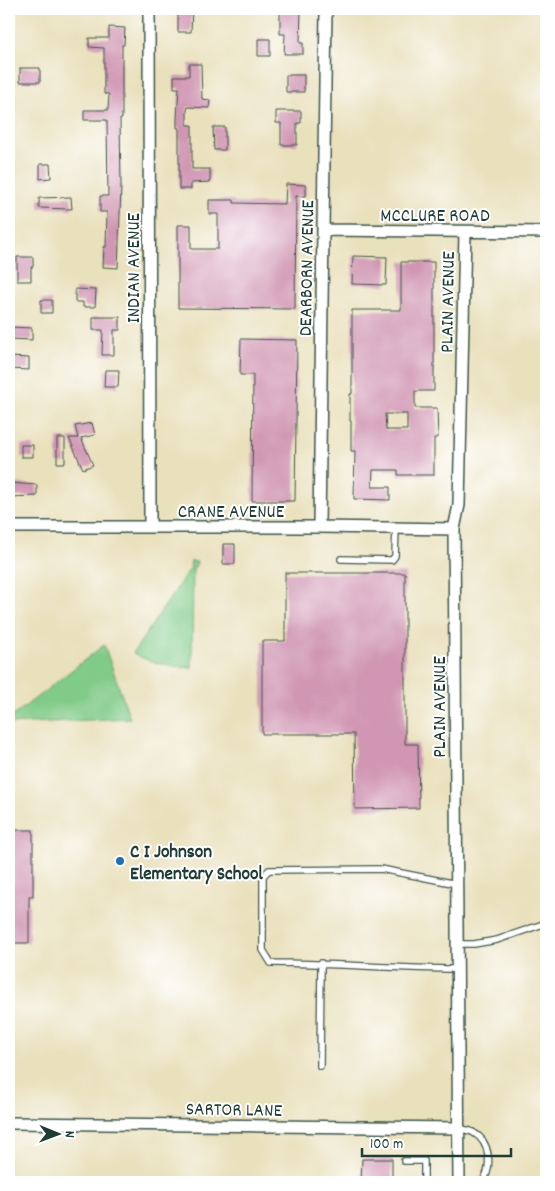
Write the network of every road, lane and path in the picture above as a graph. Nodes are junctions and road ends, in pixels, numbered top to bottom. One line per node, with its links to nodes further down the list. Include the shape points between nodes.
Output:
1 (149, 9): 7 (street, INDIAN AVENUE)
2 (326, 9): 3 (street, DEARBORN AVENUE)
3 (323, 230): 4 (street, MCCLURE ROAD); 8 (street, DEARBORN AVENUE)
4 (465, 232): 5 (street, MCCLURE ROAD); 10 (street, PLAIN AVENUE, via 459,505)
5 (546, 232)
6 (9, 527): 7 (street, CRANE AVENUE)
7 (150, 527): 8 (street, CRANE AVENUE)
8 (319, 527): 9 (street, CRANE AVENUE)
9 (396, 528): 10 (street, CRANE AVENUE); 11 (lane, via 392,560)
10 (454, 529): 12 (street, PLAIN AVENUE)
11 (340, 559)
12 (457, 884): 14 (street, PLAIN AVENUE); 15 (lane, via 381,869 269,870 263,876 265,955 271,963)
13 (546, 923): 14 (lane, via 497,940)
14 (457, 944): 16 (street, PLAIN AVENUE)
15 (322, 963): 16 (lane); 17 (lane)
16 (456, 969): 19 (street, PLAIN AVENUE)
17 (320, 1066)
18 (9, 1123): 19 (street, SARTOR LANE)
19 (459, 1128): 22 (street, PLAIN AVENUE); 23 (lane, via 480,1137 486,1147 488,1172)
20 (404, 1161): 21 (lane, via 424,1161)
21 (424, 1182)
22 (459, 1182)
23 (482, 1182)

